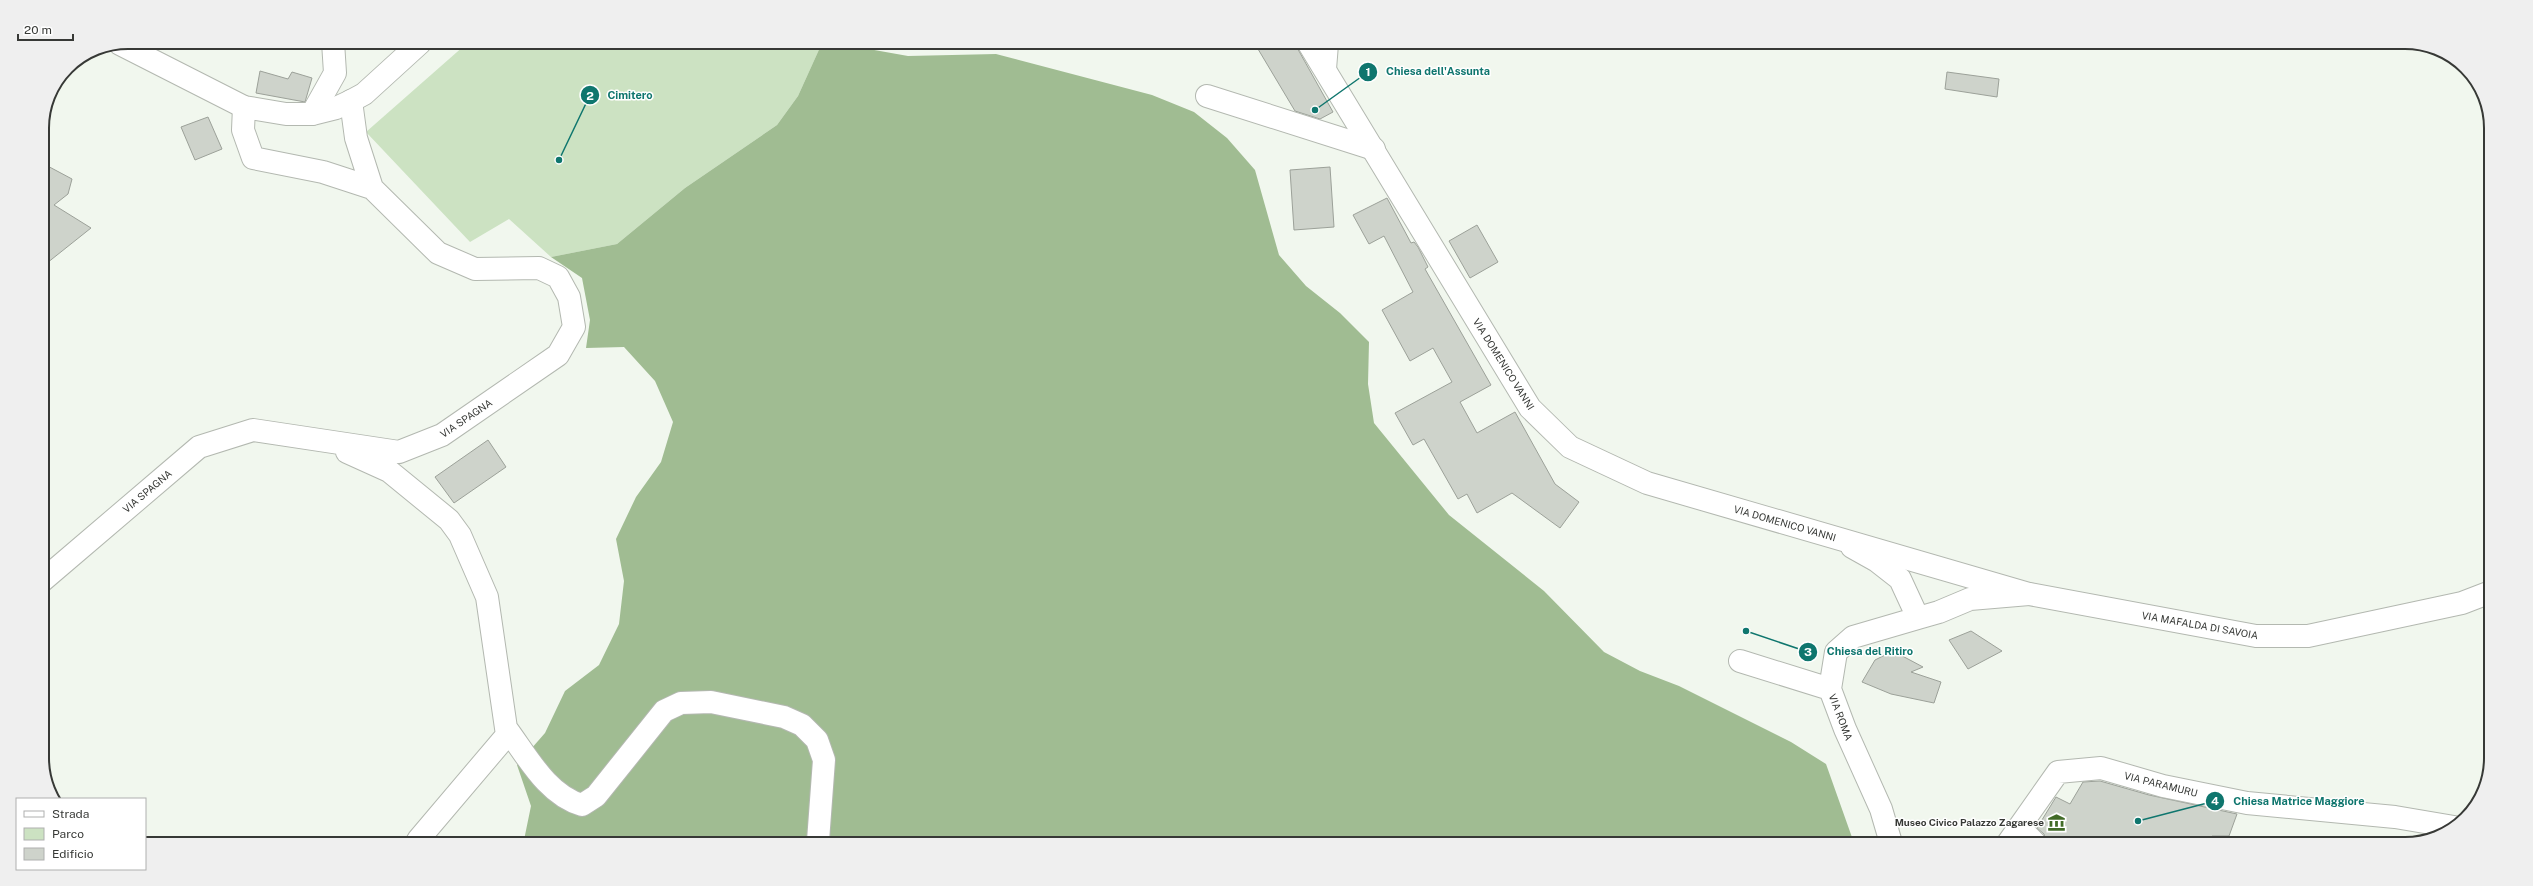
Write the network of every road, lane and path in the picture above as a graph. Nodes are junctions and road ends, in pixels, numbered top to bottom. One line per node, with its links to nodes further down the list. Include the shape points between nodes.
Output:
1 (130, 49): 9 (street)
2 (334, 49): 10 (street, via 335,73)
3 (413, 49): 8 (street, via 364,94)
4 (1312, 49): 6 (street, VIA DOMENICO VANNI)
5 (1327, 49): 6 (street)
6 (1325, 69): 11 (street, VIA DOMENICO VANNI)
7 (1207, 96): 11 (street)
8 (351, 101): 10 (street); 12 (street, VIA SPAGNA, via 356,138)
9 (244, 107): 10 (street, via 286,114); 12 (street, VIA SPAGNA, via 243,130 253,158 323,172)
10 (312, 114)
11 (1374, 149): 14 (street, VIA DOMENICO VANNI, via 1530,408 1570,447 1647,483)
12 (372, 188): 13 (street, VIA SPAGNA, via 438,253 475,269 539,268 558,277 570,297 574,326 558,355 442,435 399,452)
13 (322, 441): 15 (street, VIA SPAGNA, via 254,430 200,447); 21 (street, via 389,471 448,520 460,535 487,597)
14 (1833, 537): 16 (street, VIA DOMENICO VANNI); 18 (street, via 1877,561 1900,579)
15 (49, 575)
16 (2029, 594): 17 (street, VIA MAFALDA DI SAVOIA, via 2256,636 2308,636 2462,603); 18 (street, VIA ROMA, via 1970,599)
17 (2484, 595)
18 (1918, 618): 20 (street, VIA ROMA, via 1853,637 1836,652)
19 (1740, 661): 20 (street)
20 (1830, 689): 26 (street, VIA ROMA, via 1845,730 1881,809)
21 (506, 728): 24 (street, via 507,735); 25 (street, via 545,780 568,801 582,805 596,796 664,712 681,703 710,702 784,717 802,725 817,740 824,760)
22 (2445, 826): 23 (street, VIA PARAMURU, via 2395,817 2247,803 2163,786 2102,768 2058,772)
23 (2014, 835)
24 (421, 837)
25 (818, 837)
26 (1889, 837)

